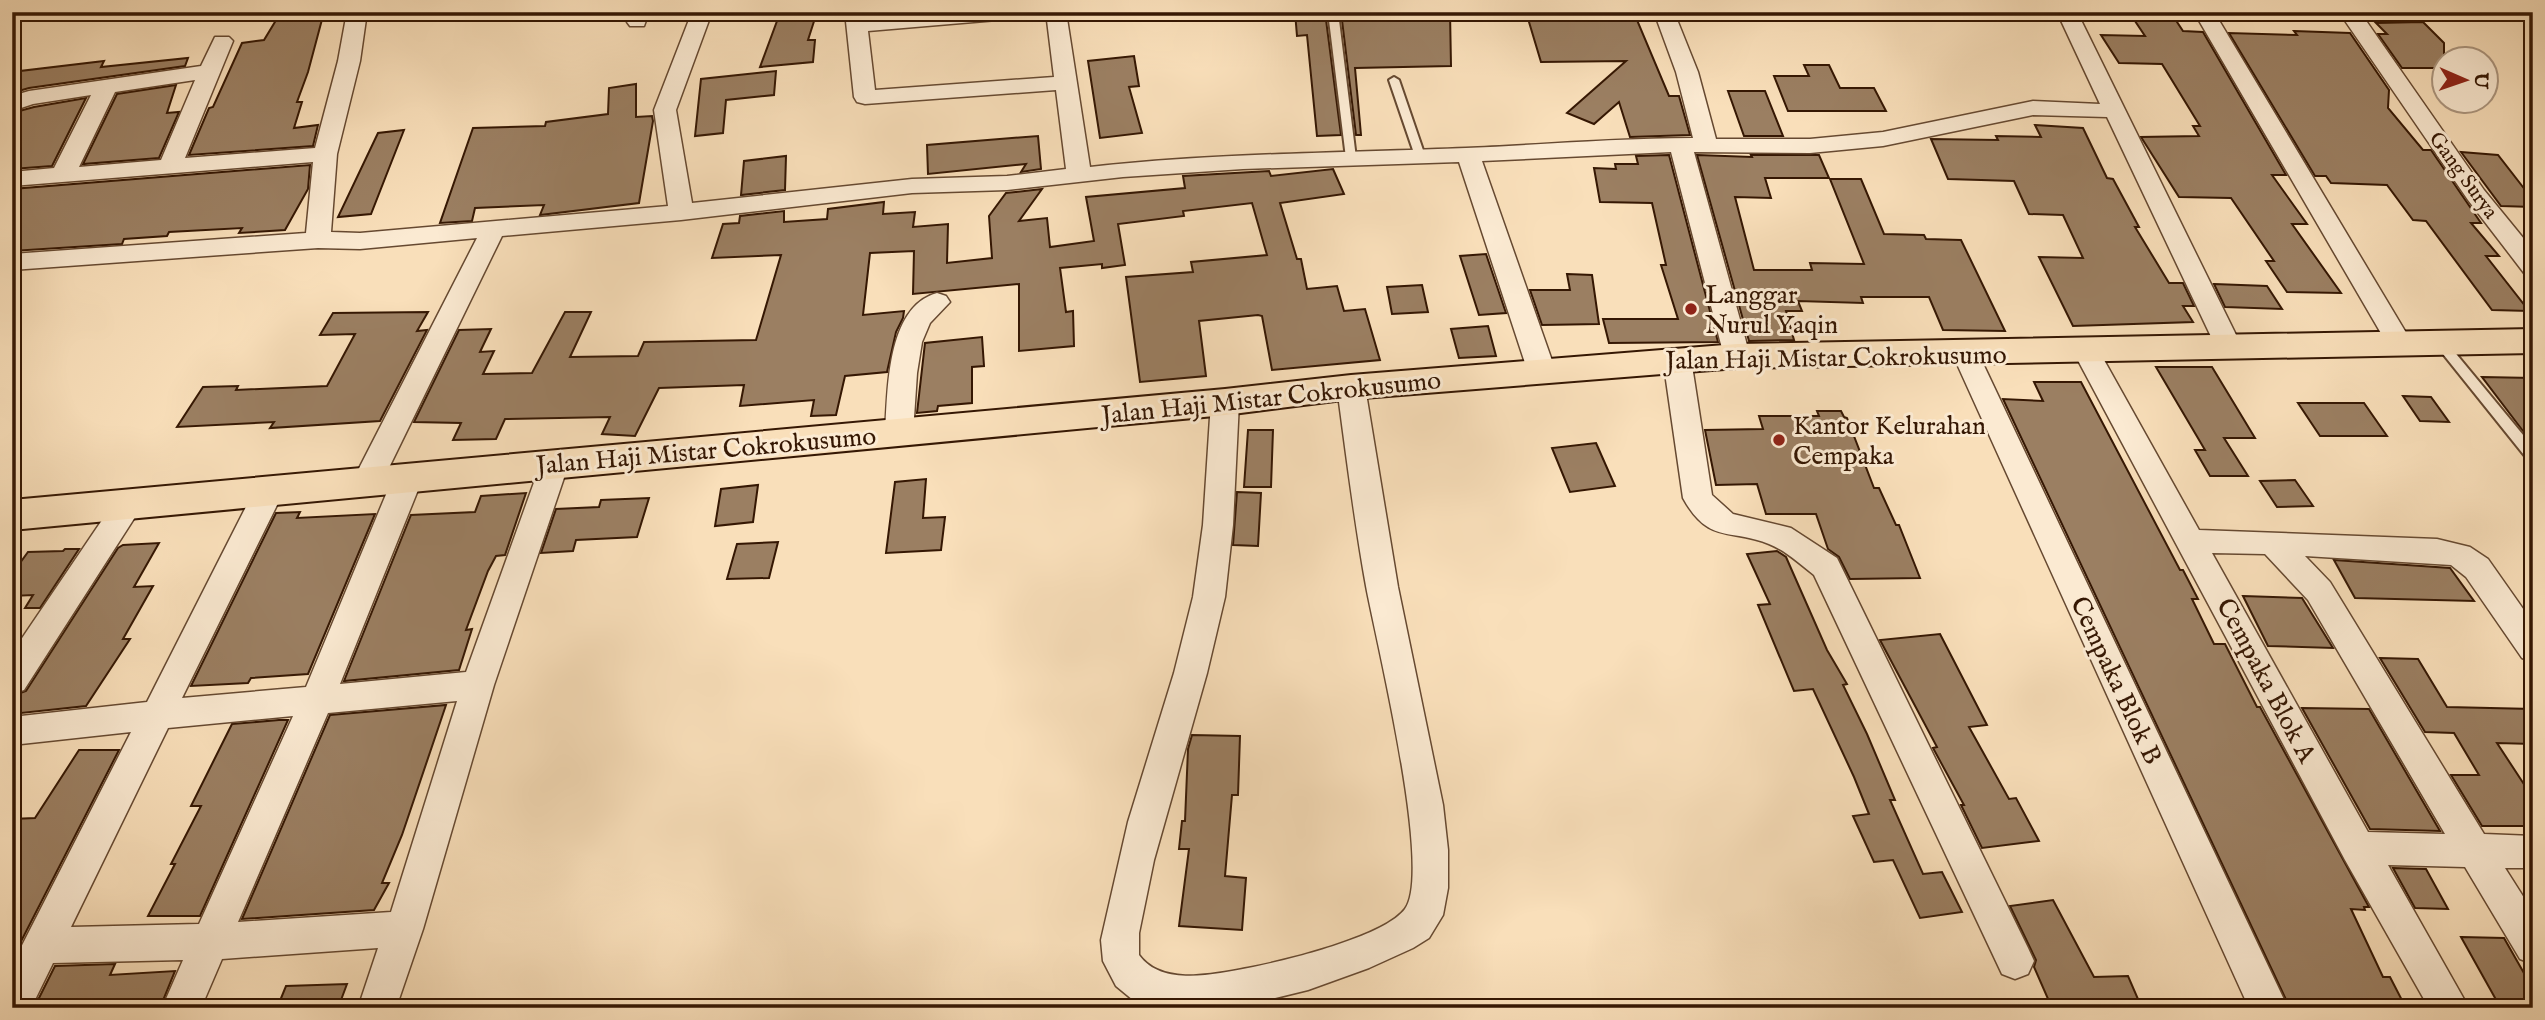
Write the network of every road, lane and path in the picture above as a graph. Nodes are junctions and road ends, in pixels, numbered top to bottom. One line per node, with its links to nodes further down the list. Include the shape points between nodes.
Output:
1 (357, 12): 20 (street)
2 (702, 12): 28 (street, via 666,110)
3 (1023, 12): 10 (street)
4 (1056, 12): 14 (street)
5 (1333, 12): 23 (lane)
6 (1664, 12): 19 (street, via 1687,72)
7 (2067, 12): 17 (street)
8 (2204, 12): 34 (street)
9 (2349, 12): 32 (street, Gang Surya, via 2476,195)
10 (855, 19): 14 (street, via 865,97)
11 (222, 41): 12 (street)
12 (211, 71): 15 (street); 24 (street)
13 (1394, 80): 22 (lane)
14 (1065, 83): 26 (street)
15 (107, 86): 16 (street); 25 (street)
16 (12, 104)
17 (2117, 111): 19 (street, via 2034,108 1852,143); 37 (street)
18 (1680, 144): 19 (street); 21 (street); 40 (street)
19 (1706, 144)
20 (326, 154): 24 (street); 30 (street)
21 (1468, 155): 22 (street); 42 (street)
22 (1420, 156): 23 (street)
23 (1351, 158): 26 (street)
24 (170, 166): 25 (street)
25 (63, 175): 27 (street)
26 (1079, 175): 28 (street, via 912,186)
27 (12, 179)
28 (681, 212): 29 (street)
29 (494, 228): 30 (street); 49 (street)
30 (318, 240): 31 (street)
31 (12, 262)
32 (2533, 267)
33 (937, 302): 45 (street, via 920,318 911,340)
34 (2398, 341): 35 (main road, Jalan Haji Mistar Cokrokusumo); 37 (main road, Jalan Haji Mistar Cokrokusumo)
35 (2439, 341): 36 (main road, Jalan Haji Mistar Cokrokusumo); 46 (lane)
36 (2532, 341)
37 (2228, 345): 38 (main road, Jalan Haji Mistar Cokrokusumo)
38 (2086, 352): 39 (main road, Jalan Haji Mistar Cokrokusumo); 53 (street, Cempaka Blok A)
39 (1965, 353): 40 (main road, Jalan Haji Mistar Cokrokusumo); 72 (street, Cempaka Blok B)
40 (1737, 356): 41 (main road, Jalan Haji Mistar Cokrokusumo)
41 (1677, 359): 42 (main road, Jalan Haji Mistar Cokrokusumo); 67 (street, via 1698,498 1721,523 1777,534 1826,567)
42 (1542, 372): 43 (main road, Jalan Haji Mistar Cokrokusumo)
43 (1351, 387): 44 (main road, Jalan Haji Mistar Cokrokusumo); 44 (street, via 1382,588 1429,836 1430,889 1424,916 1405,934 1379,947 1277,981 1190,994 1156,991 1132,978 1123,967 1119,948 1133,869 1209,596)
44 (1225, 402): 45 (main road, Jalan Haji Mistar Cokrokusumo)
45 (899, 433): 47 (main road, Jalan Haji Mistar Cokrokusumo)
46 (2533, 457)
47 (555, 463): 48 (main road, Jalan Haji Mistar Cokrokusumo); 57 (street)
48 (407, 480): 49 (main road, Jalan Haji Mistar Cokrokusumo); 58 (street)
49 (366, 484): 50 (main road, Jalan Haji Mistar Cokrokusumo)
50 (268, 493): 51 (main road, Jalan Haji Mistar Cokrokusumo); 59 (street)
51 (127, 506): 52 (main road, Jalan Haji Mistar Cokrokusumo); 56 (street)
52 (12, 515)
53 (2192, 541): 54 (street); 61 (street, Cempaka Blok A)
54 (2273, 543): 55 (street, via 2459,555 2477,568); 62 (street, via 2319,591)
55 (2533, 649)
56 (12, 680)
57 (478, 685): 58 (street); 64 (street)
58 (316, 702): 59 (street); 65 (street)
59 (157, 715): 60 (street); 68 (street)
60 (12, 731)
61 (2358, 848): 62 (street); 73 (street, Cempaka Blok A)
62 (2474, 851): 63 (street); 66 (street)
63 (2533, 852)
64 (404, 929): 65 (street); 71 (street)
65 (209, 942): 68 (street); 70 (street)
66 (2533, 946)
67 (2015, 961)
68 (29, 964): 69 (street)
69 (12, 1006)
70 (181, 1008)
71 (377, 1008)
72 (2269, 1008)
73 (2450, 1008)

